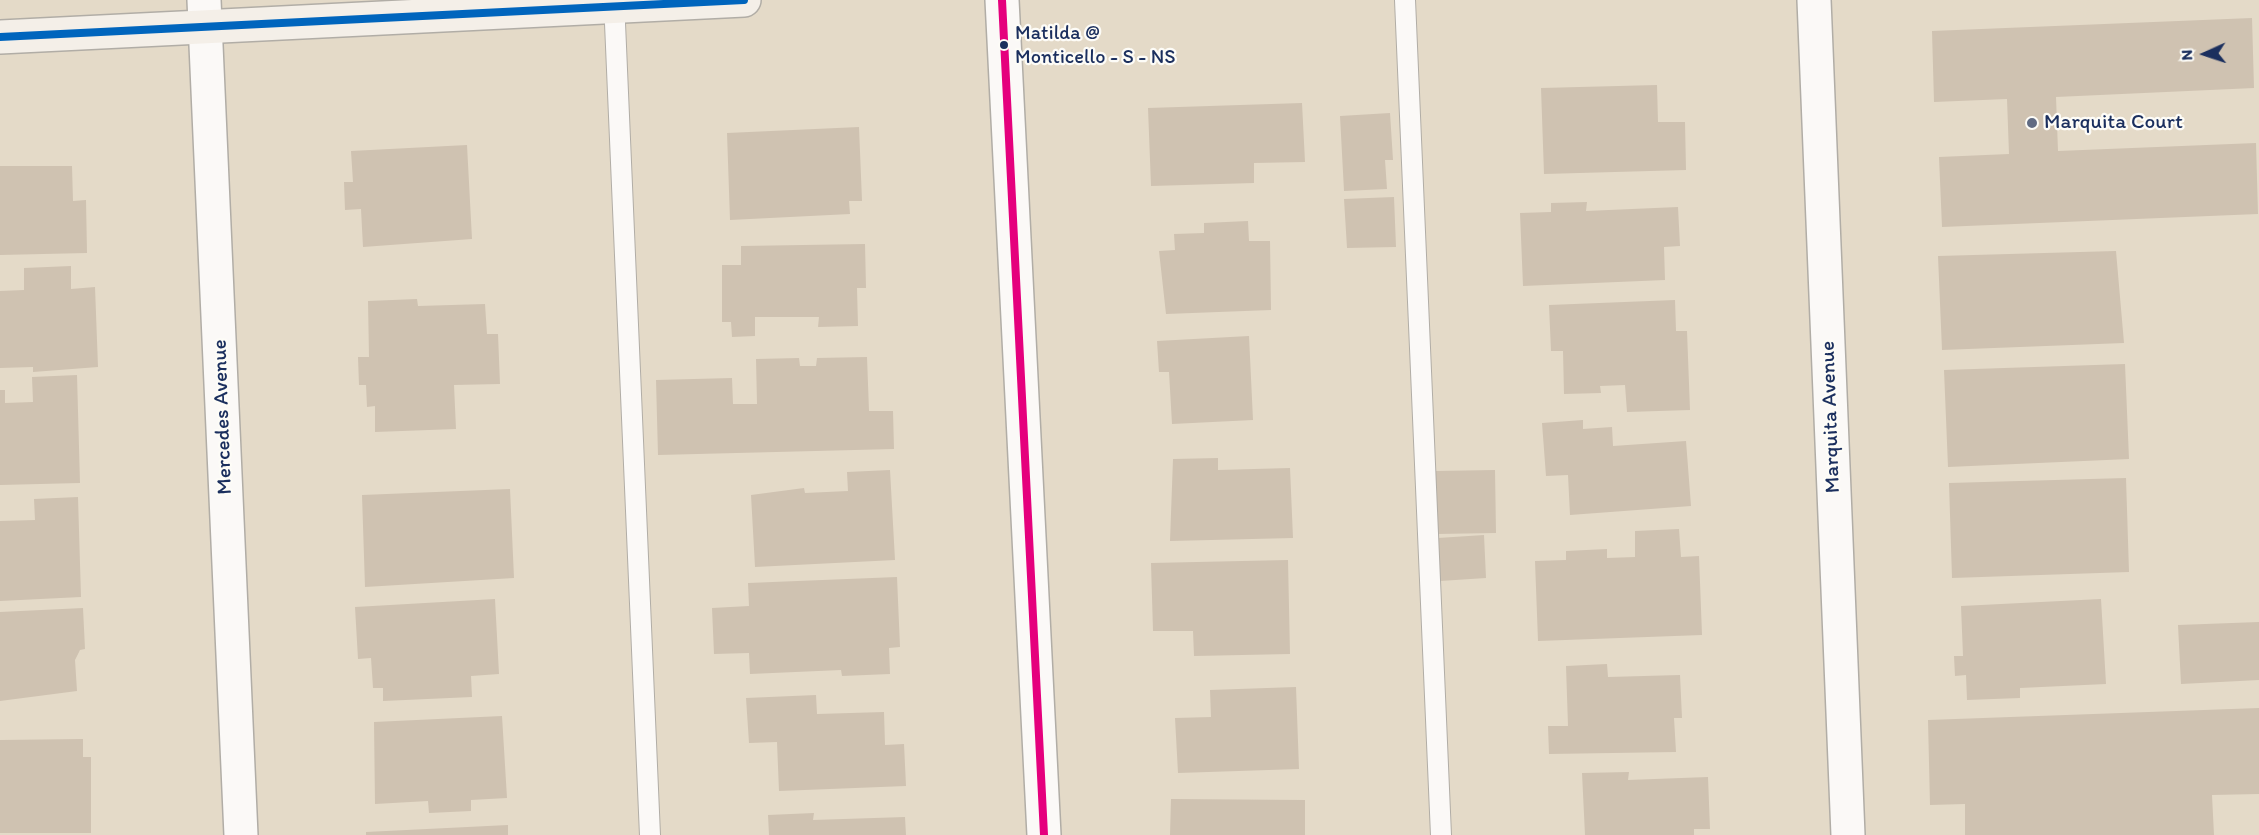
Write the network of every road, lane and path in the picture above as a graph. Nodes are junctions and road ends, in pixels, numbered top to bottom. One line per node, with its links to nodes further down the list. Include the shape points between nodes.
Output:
1 (744, 0): 5 (street)
2 (1002, 0): 10 (street)
3 (1405, 0): 11 (lane)
4 (1814, 0): 12 (street, Marquita Avenue)
5 (614, 3): 6 (street); 9 (lane)
6 (205, 14): 7 (street); 8 (street, Mercedes Avenue)
7 (0, 37)
8 (241, 835)
9 (650, 835)
10 (1044, 835)
11 (1441, 835)
12 (1848, 835)

